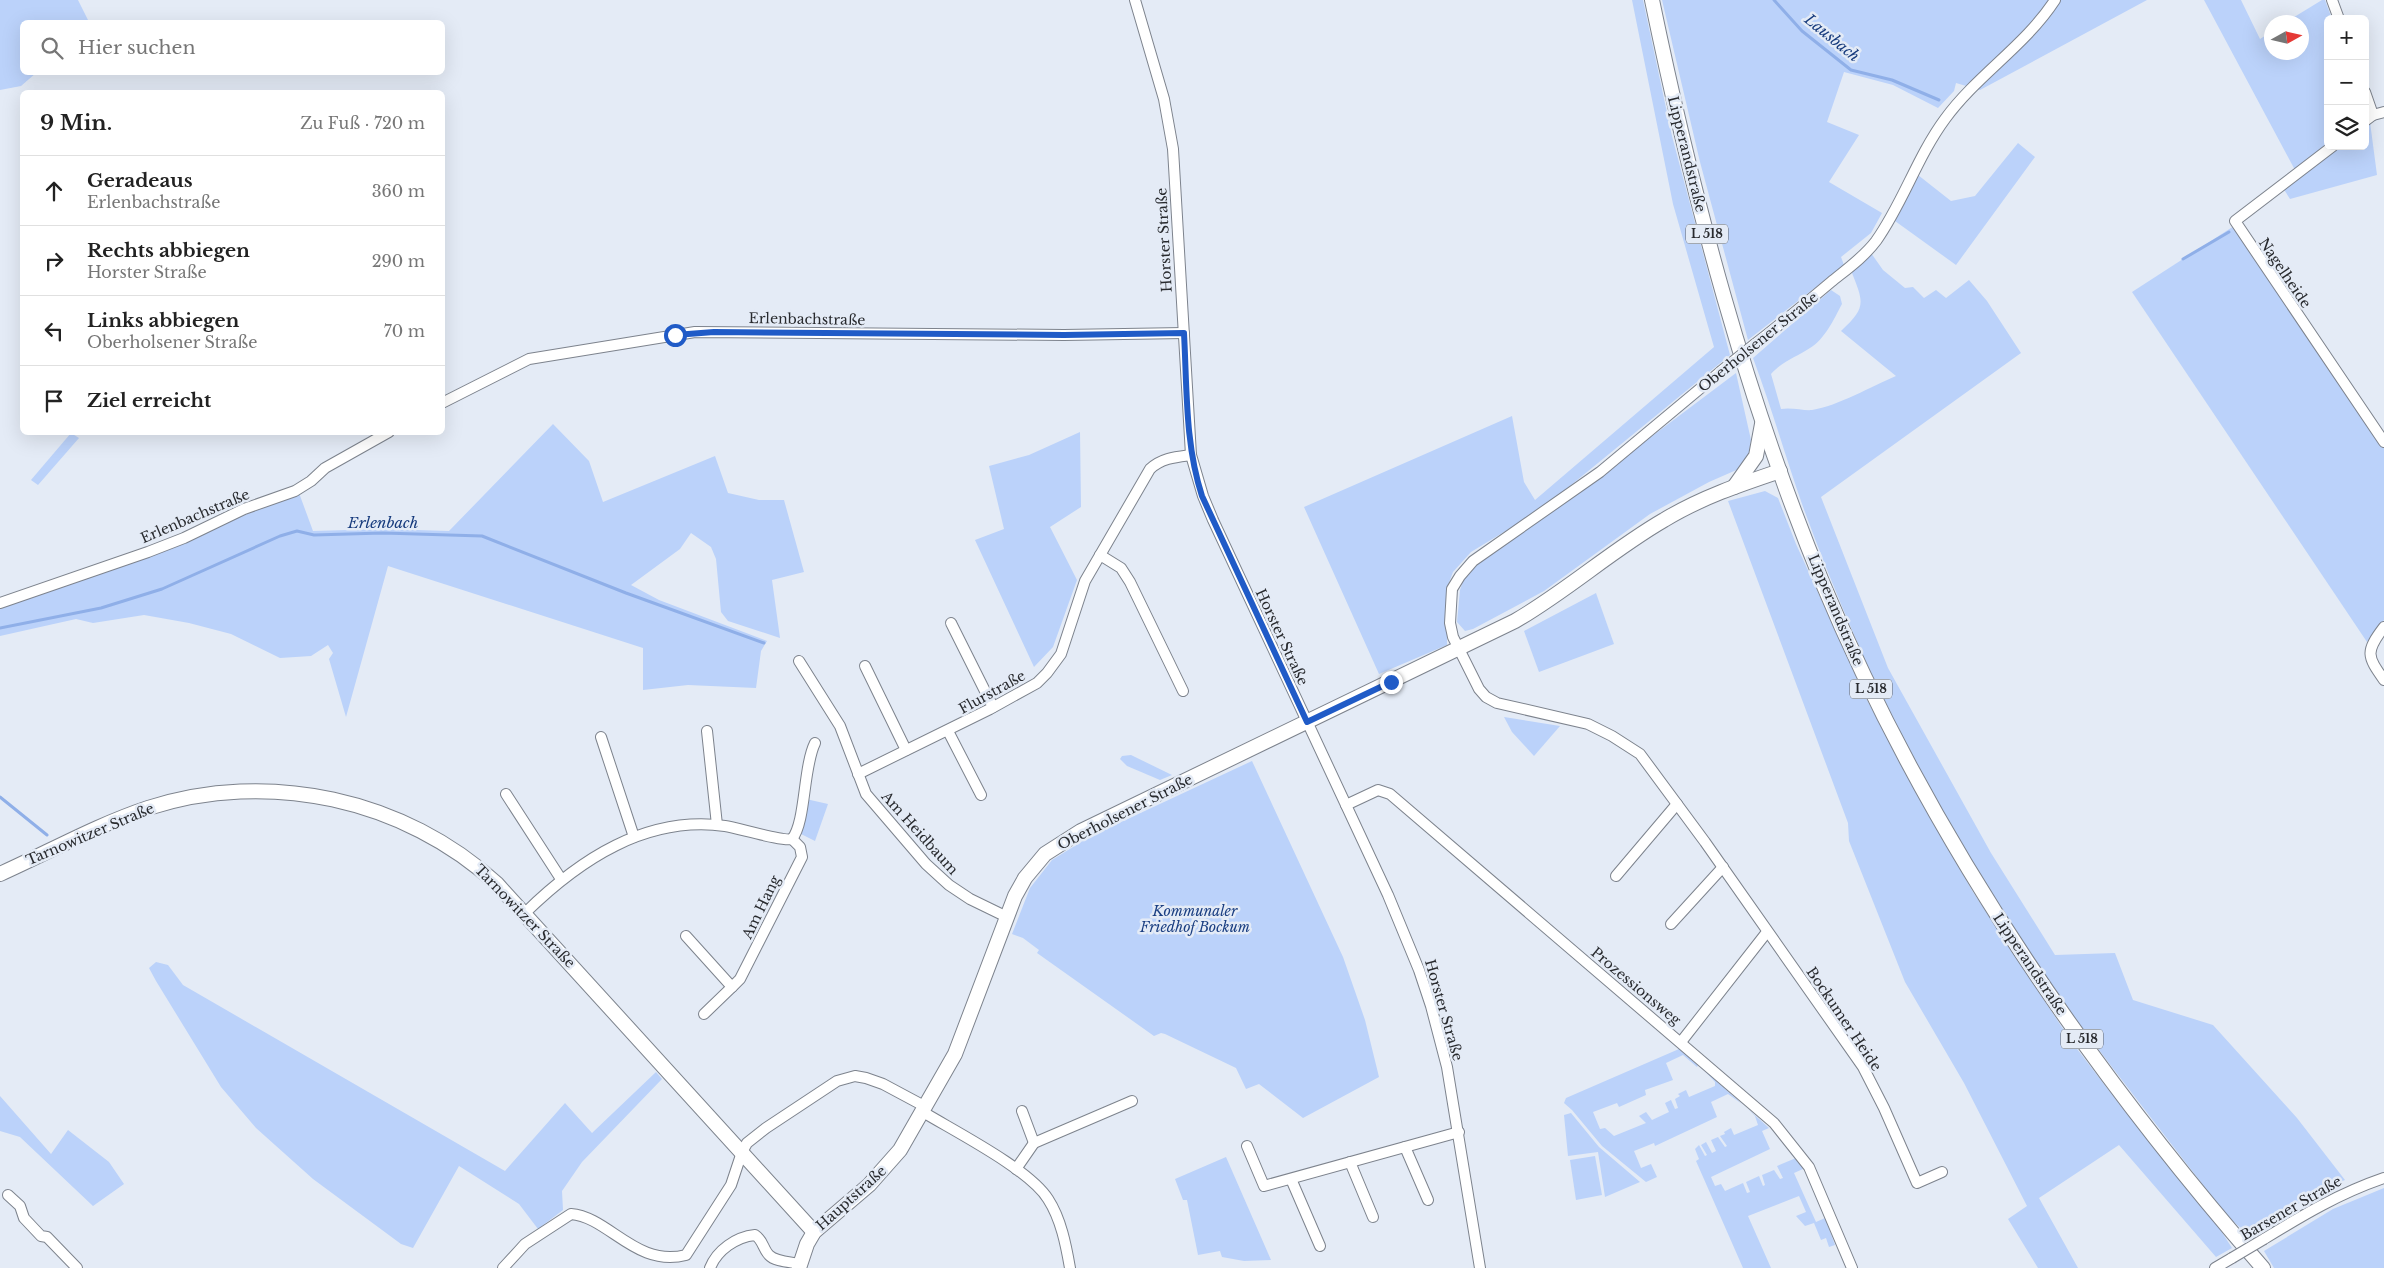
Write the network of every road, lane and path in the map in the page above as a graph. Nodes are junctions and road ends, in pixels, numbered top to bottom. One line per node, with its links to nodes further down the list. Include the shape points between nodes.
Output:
1 (1135, 0): 9 (street, Horster Straße, via 1164,98 1171,135)
2 (1652, 0): 11 (main road, Lipperandstraße / L 518, via 1701,212)
3 (2055, 0): 21 (street, Oberholsener Straße, bridge, via 2032,30 1945,119 1875,242 1852,265 1600,472 1473,561 1452,589 1450,623 1452,637)
4 (2332, 0): 5 (street)
5 (2338, 15)
6 (2384, 112): 7 (street)
7 (2369, 118)
8 (2328, 150): 13 (street, Nagelheide, via 2235,221)
9 (1184, 333): 10 (street, Erlenbachstraße, via 696,332 528,359); 14 (street, Horster Straße)
10 (445, 401)
11 (1762, 421): 15 (main road, Lipperandstraße / L 518); 16 (main road, L 518, via 1756,456)
12 (384, 435): 18 (street, Erlenbachstraße, via 325,468 295,491 244,509 148,552)
13 (2384, 442)
14 (1191, 455): 17 (street, Flurstraße, via 1171,458 1150,469); 27 (street, Horster Straße, via 1202,496)
15 (1780, 471): 16 (main road, Oberholsener Straße); 79 (main road, Lipperandstraße / L 518, via 1822,582 1875,696 1924,793 1982,893 2035,973 2145,1124)
16 (1733, 487): 21 (main road, Oberholsener Straße, via 1665,519 1548,602)
17 (1100, 556): 25 (street, via 1121,568 1130,582); 26 (street, Flurstraße, via 1085,581 1061,654 1048,673 1037,683)
18 (0, 603)
19 (951, 623): 26 (street)
20 (2384, 627): 24 (street, via 2370,652 2370,660)
21 (1459, 650): 27 (main road, Oberholsener Straße); 37 (street, Bockumer Heide, via 1472,678 1486,697 1497,703 1570,719 1612,736 1640,754)
22 (799, 660): 33 (street, Am Heidbaum, via 840,726)
23 (865, 666): 32 (street)
24 (2384, 680)
25 (1184, 692)
26 (993, 707): 29 (street, Flurstraße)
27 (1307, 722): 36 (street, Horster Straße); 46 (main road, Oberholsener Straße, via 1081,831 1052,849 1040,858 1025,878)
28 (708, 731): 38 (street)
29 (948, 731): 32 (street, Flurstraße); 35 (street)
30 (601, 736): 39 (street)
31 (815, 743): 40 (street, via 810,754 798,825)
32 (906, 750): 33 (street, Flurstraße)
33 (858, 774): 46 (street, Am Heidbaum, via 866,794 926,864 970,899)
34 (506, 794): 44 (street)
35 (981, 795)
36 (1346, 804): 52 (street, Prozessionsweg, via 1378,790 1390,794); 56 (street, Horster Straße, via 1419,970 1443,1049)
37 (1677, 804): 41 (street, Bockumer Heide); 43 (street)
38 (717, 825): 39 (street, via 671,828); 40 (street)
39 (634, 837): 44 (street, via 597,854)
40 (792, 839): 50 (street, Am Hang, via 800,846 802,857 746,969)
41 (1722, 867): 47 (street); 48 (street, Bockumer Heide)
42 (0, 874): 45 (main road, Tarnowitzer Straße, via 150,807 220,793 275,792 344,802 378,811 423,831 480,868)
43 (1616, 876)
44 (561, 879): 45 (street)
45 (525, 912): 60 (main road, Tarnowitzer Straße)
46 (1007, 917): 54 (main road, Oberholsener Straße, via 955,1054)
47 (1671, 924)
48 (1767, 932): 52 (street); 63 (street, Bockumer Heide, via 1863,1067 1917,1183)
49 (686, 936): 50 (street)
50 (732, 987): 51 (street, Am Hang)
51 (704, 1014)
52 (1681, 1042): 77 (street, Prozessionsweg, via 1774,1123 1800,1152 1818,1184)
53 (1132, 1101): 57 (street)
54 (925, 1110): 60 (street, via 883,1084 855,1076 844,1079 766,1128 747,1143); 62 (street); 69 (main road, Hauptstraße, via 882,1172)
55 (1022, 1111): 57 (street)
56 (1459, 1132): 59 (street); 76 (street, Horster Straße)
57 (1034, 1143): 62 (street)
58 (1246, 1146): 65 (street, via 1264,1186)
59 (1406, 1147): 61 (street); 67 (street)
60 (742, 1152): 69 (main road, Tarnowitzer Straße); 73 (street, via 719,1206 693,1246 678,1259 654,1259 634,1251 585,1218 571,1214 525,1244)
61 (1350, 1162): 65 (street); 68 (street)
62 (1016, 1169): 75 (street, via 1050,1203)
63 (1942, 1172)
64 (2384, 1178): 78 (street, Barsener Straße, bridge, via 2330,1199)
65 (1291, 1179): 70 (street)
66 (8, 1195): 72 (street, via 41,1236 47,1237)
67 (1428, 1200)
68 (1373, 1217)
69 (814, 1232): 71 (main road, Hauptstraße)
70 (1320, 1246)
71 (800, 1266): 74 (street, via 772,1258 755,1235 727,1246 716,1255)
72 (77, 1268)
73 (503, 1268)
74 (710, 1268)
75 (1070, 1268)
76 (1480, 1268)
77 (1852, 1268)
78 (2215, 1268)
79 (2263, 1268)

